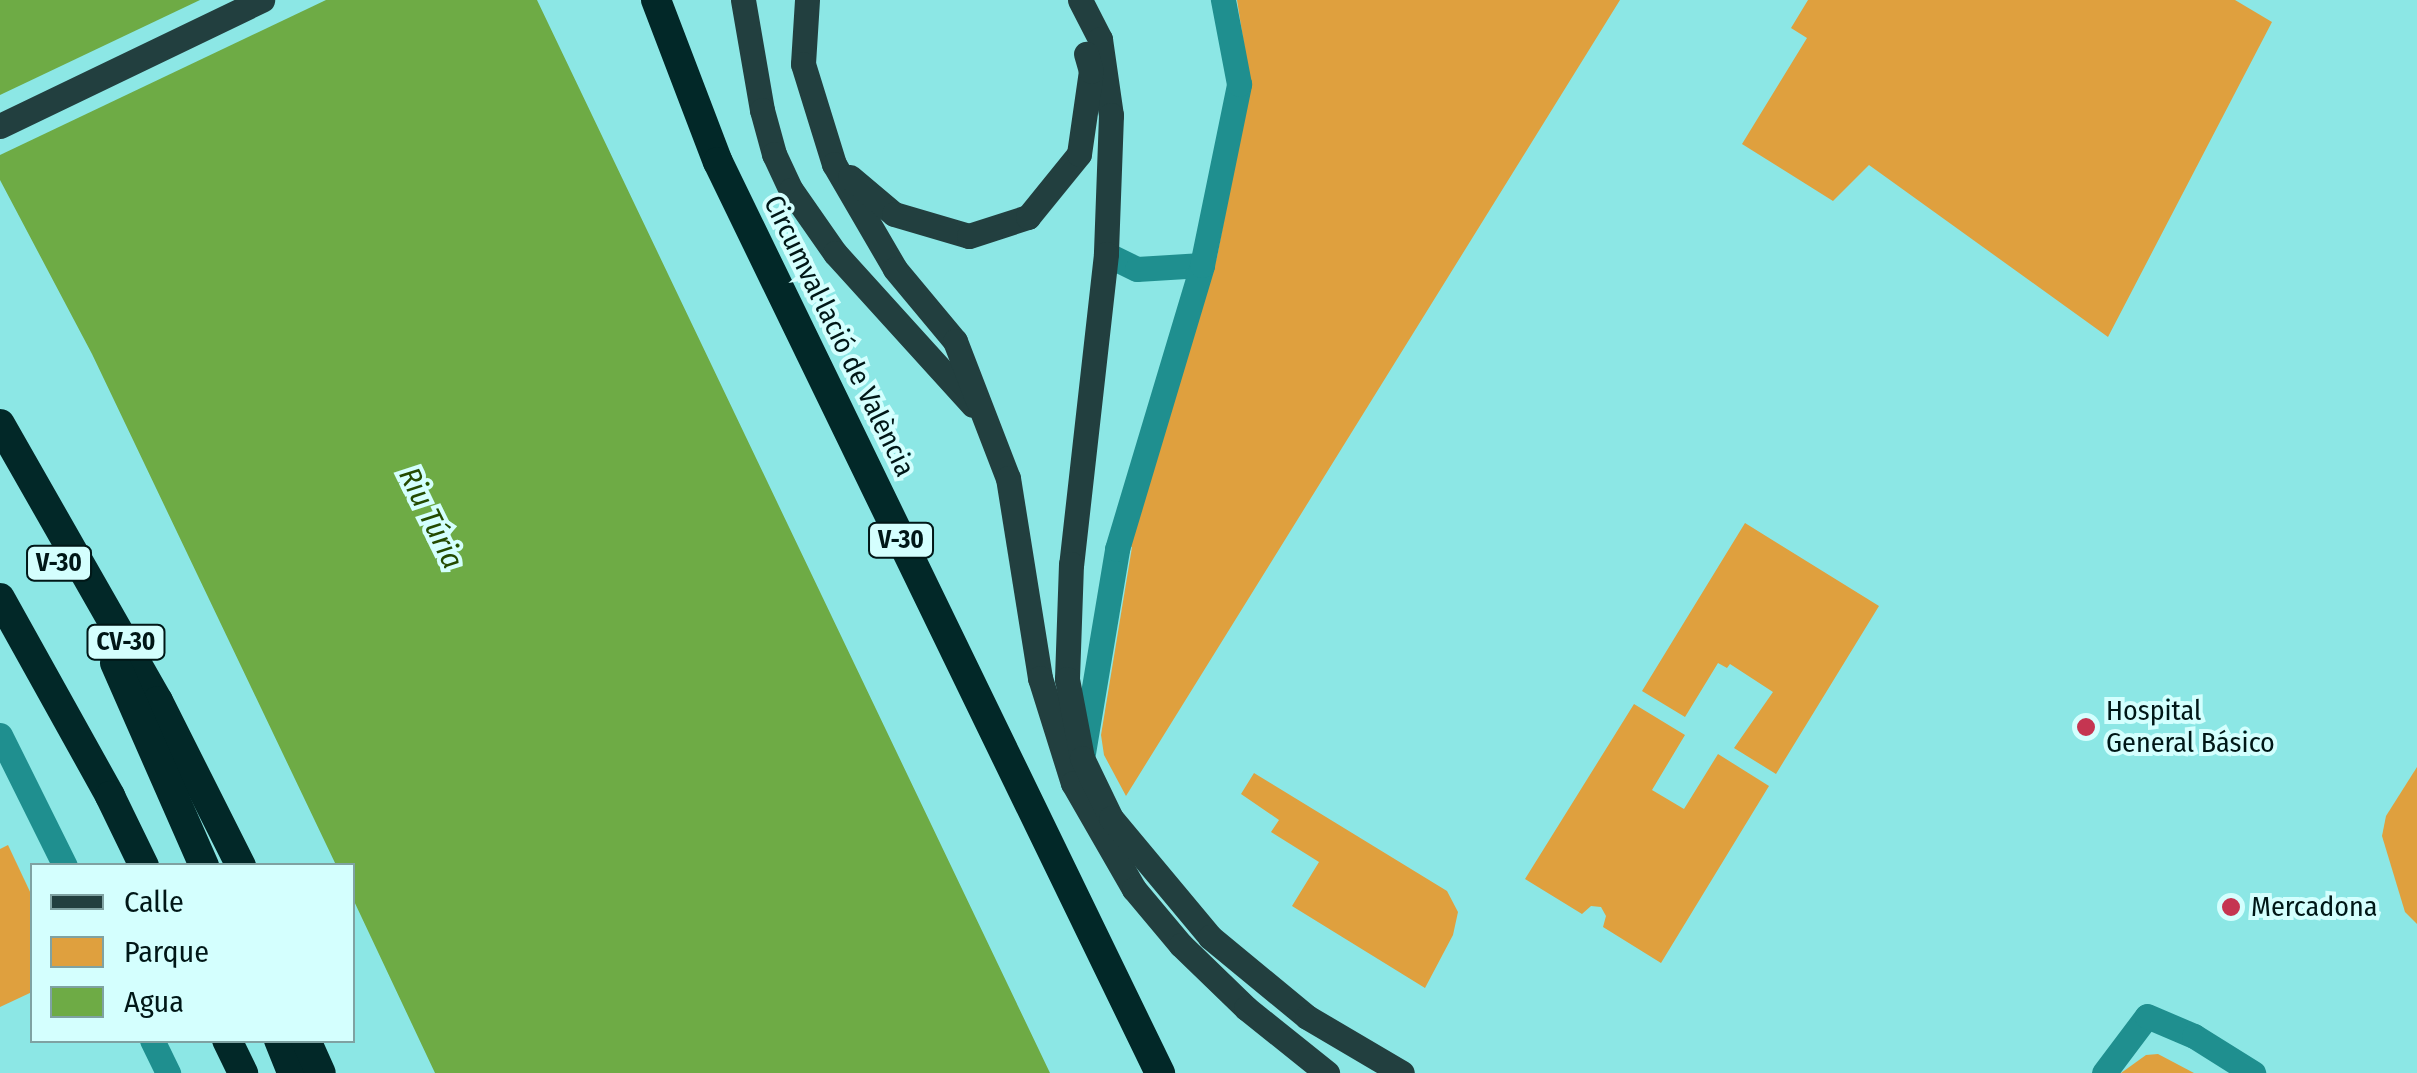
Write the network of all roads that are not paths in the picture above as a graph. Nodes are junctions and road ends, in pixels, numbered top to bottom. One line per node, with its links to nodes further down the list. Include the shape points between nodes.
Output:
1 (262, 0): 8 (main road)
2 (656, 0): 34 (highway, Circumval·lació de València / V-30, via 718,162)
3 (743, 0): 13 (main road, via 762,110 791,190 835,254)
4 (807, 0): 9 (main road, via 804,64)
5 (1072, 0): 9 (main road, via 1090,70 1078,154 1028,217 969,236 894,214)
6 (1080, 0): 10 (main road, via 1100,39 1111,115)
7 (1223, 0): 11 (street, via 1239,84)
8 (0, 126)
9 (834, 164): 13 (main road, via 896,269 955,341)
10 (1106, 254): 11 (street, via 1137,268); 18 (main road, via 1071,564 1067,679)
11 (1202, 265): 18 (street, via 1117,549)
12 (0, 424): 23 (highway, CV-30, via 158,700)
13 (989, 424): 35 (main road, via 1008,478 1040,678 1073,782 1134,889 1182,946)
14 (0, 466): 16 (highway, V-30)
15 (4, 608): 20 (highway)
16 (114, 663): 21 (highway); 22 (highway, V-30, via 143,703)
17 (0, 735): 19 (street)
18 (1082, 758): 36 (main road, via 1111,818 1210,938 1308,1018)
19 (64, 863)
20 (142, 863)
21 (203, 863)
22 (223, 863)
23 (240, 863)
24 (153, 1043): 29 (street)
25 (228, 1043): 30 (highway)
26 (280, 1043): 31 (highway)
27 (307, 1043): 32 (highway)
28 (322, 1043): 33 (highway)
29 (168, 1073)
30 (243, 1073)
31 (292, 1073)
32 (321, 1073)
33 (336, 1073)
34 (1160, 1073)
35 (1327, 1073)
36 (1402, 1073)
37 (2104, 1073): 38 (street, via 2147,1016)
38 (2253, 1073)

